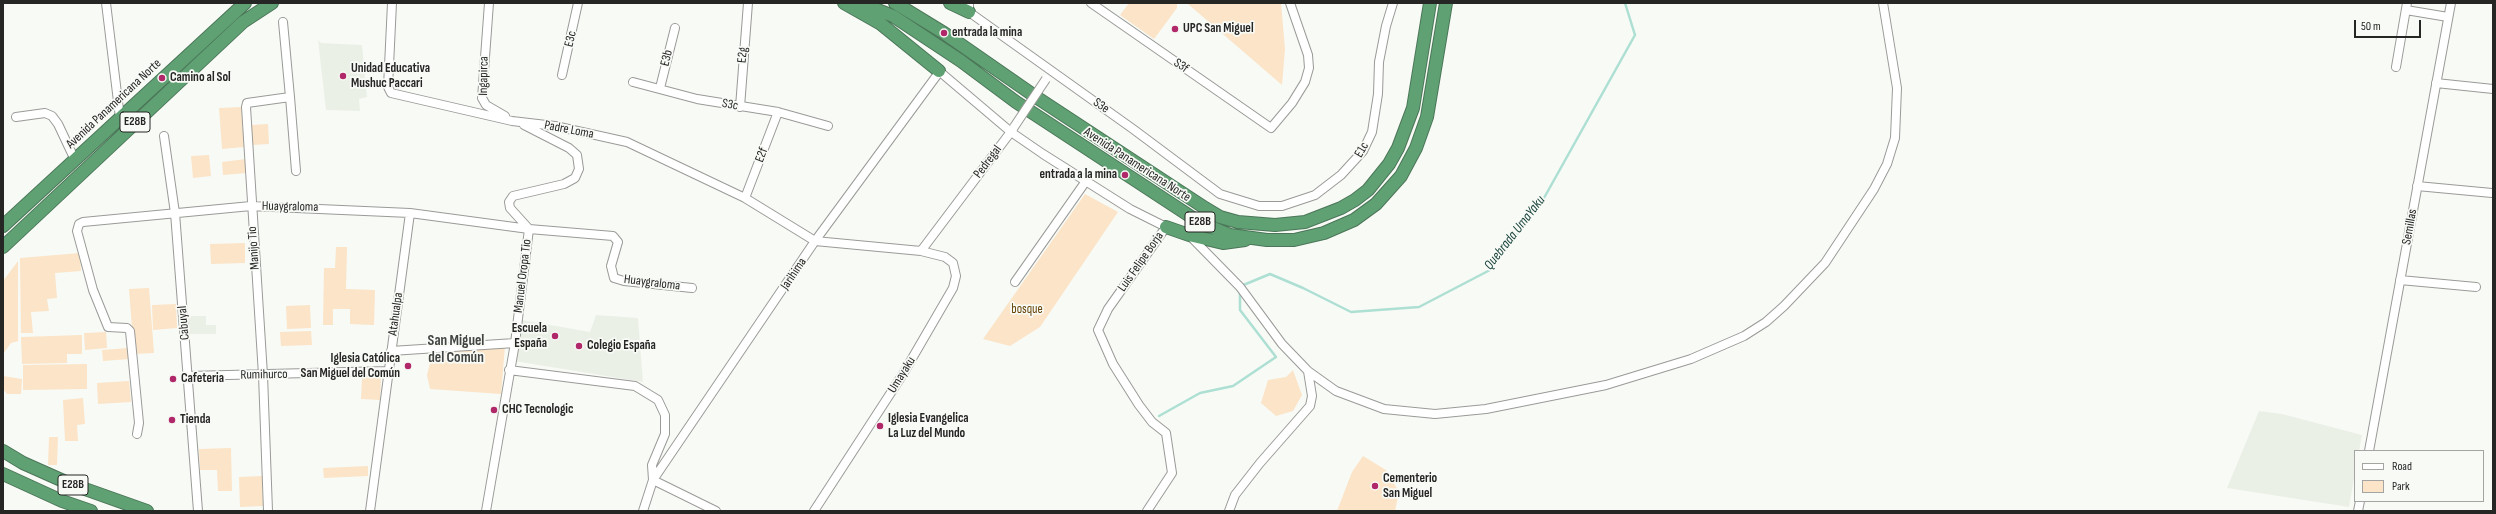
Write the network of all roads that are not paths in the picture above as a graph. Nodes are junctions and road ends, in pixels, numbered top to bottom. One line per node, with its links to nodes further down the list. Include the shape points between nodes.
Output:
1 (106, 3): 36 (street)
2 (245, 3): 36 (highway, Avenida Panamericana Norte / E28B)
3 (272, 3): 57 (highway, E28B, via 243,22)
4 (392, 3): 37 (street, Padre Loma, via 388,87 391,93)
5 (489, 3): 37 (street, Ingapirca, via 482,98 486,105)
6 (578, 3): 27 (street, E3c)
7 (748, 3): 33 (street, E2g)
8 (844, 3): 25 (highway, via 881,24)
9 (860, 3): 55 (highway, Avenida Panamericana Norte / E28B, via 899,20 1169,204 1230,235)
10 (895, 3): 15 (highway, Avenida Panamericana Norte / E28B, via 1220,217 1238,222 1290,225 1319,218 1346,206 1368,190 1389,164 1413,108)
11 (950, 3): 20 (highway)
12 (1091, 3): 13 (street, S3f, via 1271,128 1292,103 1305,82 1308,68 1308,55)
13 (1290, 3)
14 (1393, 3): 47 (street, E1c, via 1379,62 1378,94 1372,132 1354,164 1330,186 1302,201 1282,206 1259,206)
15 (1430, 3)
16 (1446, 3): 55 (highway, Avenida Panamericana Norte / E28B, via 1424,128 1409,163 1389,191 1354,220 1324,233 1294,240)
17 (1883, 3): 67 (street, via 1897,88 1895,138 1887,164 1825,263 1766,322 1744,336 1691,359 1606,385 1486,409 1435,414 1384,409 1336,391)
18 (2451, 3): 21 (street, Semillas)
19 (2406, 7): 21 (street); 24 (street)
20 (969, 8): 26 (street, S3e)
21 (2448, 17): 29 (street, Semillas)
22 (283, 22): 32 (street)
23 (675, 28): 30 (street, E3b)
24 (2396, 67)
25 (939, 71): 39 (street, Luis Felipe Borja); 56 (street, Jarihima)
26 (1052, 71): 39 (street, Pedregal, bridge); 47 (street, S3e, via 1220,194)
27 (562, 75)
28 (633, 82): 30 (street, S3c)
29 (2436, 83): 31 (street); 44 (street, Semillas)
30 (660, 88): 33 (street, S3c, via 697,99)
31 (2493, 89)
32 (290, 97): 42 (street); 48 (street, Manijo Tio, via 246,105)
33 (740, 107): 34 (street, S3c)
34 (778, 112): 38 (street, S3c); 46 (street, E2f)
35 (16, 117): 41 (street, via 45,113 52,116)
36 (120, 118): 41 (highway, Avenida Panamericana Norte / E28B)
37 (512, 121): 46 (street, Padre Loma, via 555,126 627,142); 53 (street, Ingapirca, via 569,148 577,156 578,162 579,169 575,178 564,184 513,196 509,202 510,208)
38 (828, 126)
39 (1012, 130): 43 (street, Luis Felipe Borja); 58 (street, Pedregal)
40 (164, 136): 50 (street, Cabuyal)
41 (75, 160): 51 (highway, Avenida Panamericana Norte / E28B)
42 (296, 170)
43 (1086, 181): 52 (street, Luis Felipe Borja, via 1130,209); 60 (street)
44 (2417, 186): 45 (street); 59 (street, Semillas)
45 (2492, 193)
46 (745, 198): 56 (street, Padre Loma)
47 (1233, 200)
48 (251, 206): 49 (street, Huaygraloma); 50 (street, Huaygraloma); 68 (street, Manijo Tio)
49 (410, 212): 53 (street, Huaygraloma); 64 (street, Atahualpa)
50 (175, 213): 69 (street, Cabuyal); 70 (street, Huaygraloma, via 83,222 79,224 77,231 93,290 108,327 127,328 130,331 139,423)
51 (3, 225)
52 (1166, 227): 54 (highway); 84 (street, Luis Felipe Borja, via 1108,309 1098,330 1113,364 1139,405 1152,422 1166,433 1172,473)
53 (529, 229): 62 (street, Huaygraloma, via 613,236 618,242 611,266 614,278); 63 (street, Manuel Oropa Tio)
54 (1189, 235): 55 (highway, via 1223,243); 67 (street, via 1240,287 1285,348)
55 (1253, 238)
56 (815, 241): 58 (street, Umayaku); 74 (street, Jarihima)
57 (3, 247)
58 (920, 251): 83 (street, Umayaku, via 945,257 953,264 956,276 953,288 903,374)
59 (2400, 280): 61 (street); 71 (street, Semillas)
60 (1015, 282)
61 (2476, 286)
62 (692, 288)
63 (515, 343): 64 (street); 65 (street, Manuel Oropa Tio)
64 (391, 351): 66 (street, Atahualpa)
65 (509, 370): 74 (street, via 635,386 658,400 665,415 665,434 652,465); 80 (street, Manuel Oropa Tio)
66 (388, 371): 68 (street, Rumihurco); 79 (street, Atahualpa)
67 (1308, 371): 85 (street, via 1312,396 1310,406 1235,494)
68 (263, 375): 69 (street, Rumihurco); 78 (street, Manijo Tio)
69 (188, 376): 77 (street, Cabuyal)
70 (137, 434)
71 (2369, 450)
72 (3, 451): 76 (highway, E28B, via 68,483)
73 (3, 474): 75 (highway, E28B, via 62,501)
74 (653, 480): 81 (street); 82 (street)
75 (91, 511)
76 (147, 511)
77 (198, 511)
78 (268, 511)
79 (370, 511)
80 (486, 511)
81 (643, 511)
82 (716, 511)
83 (814, 511)
84 (1147, 511)
85 (1229, 511)

